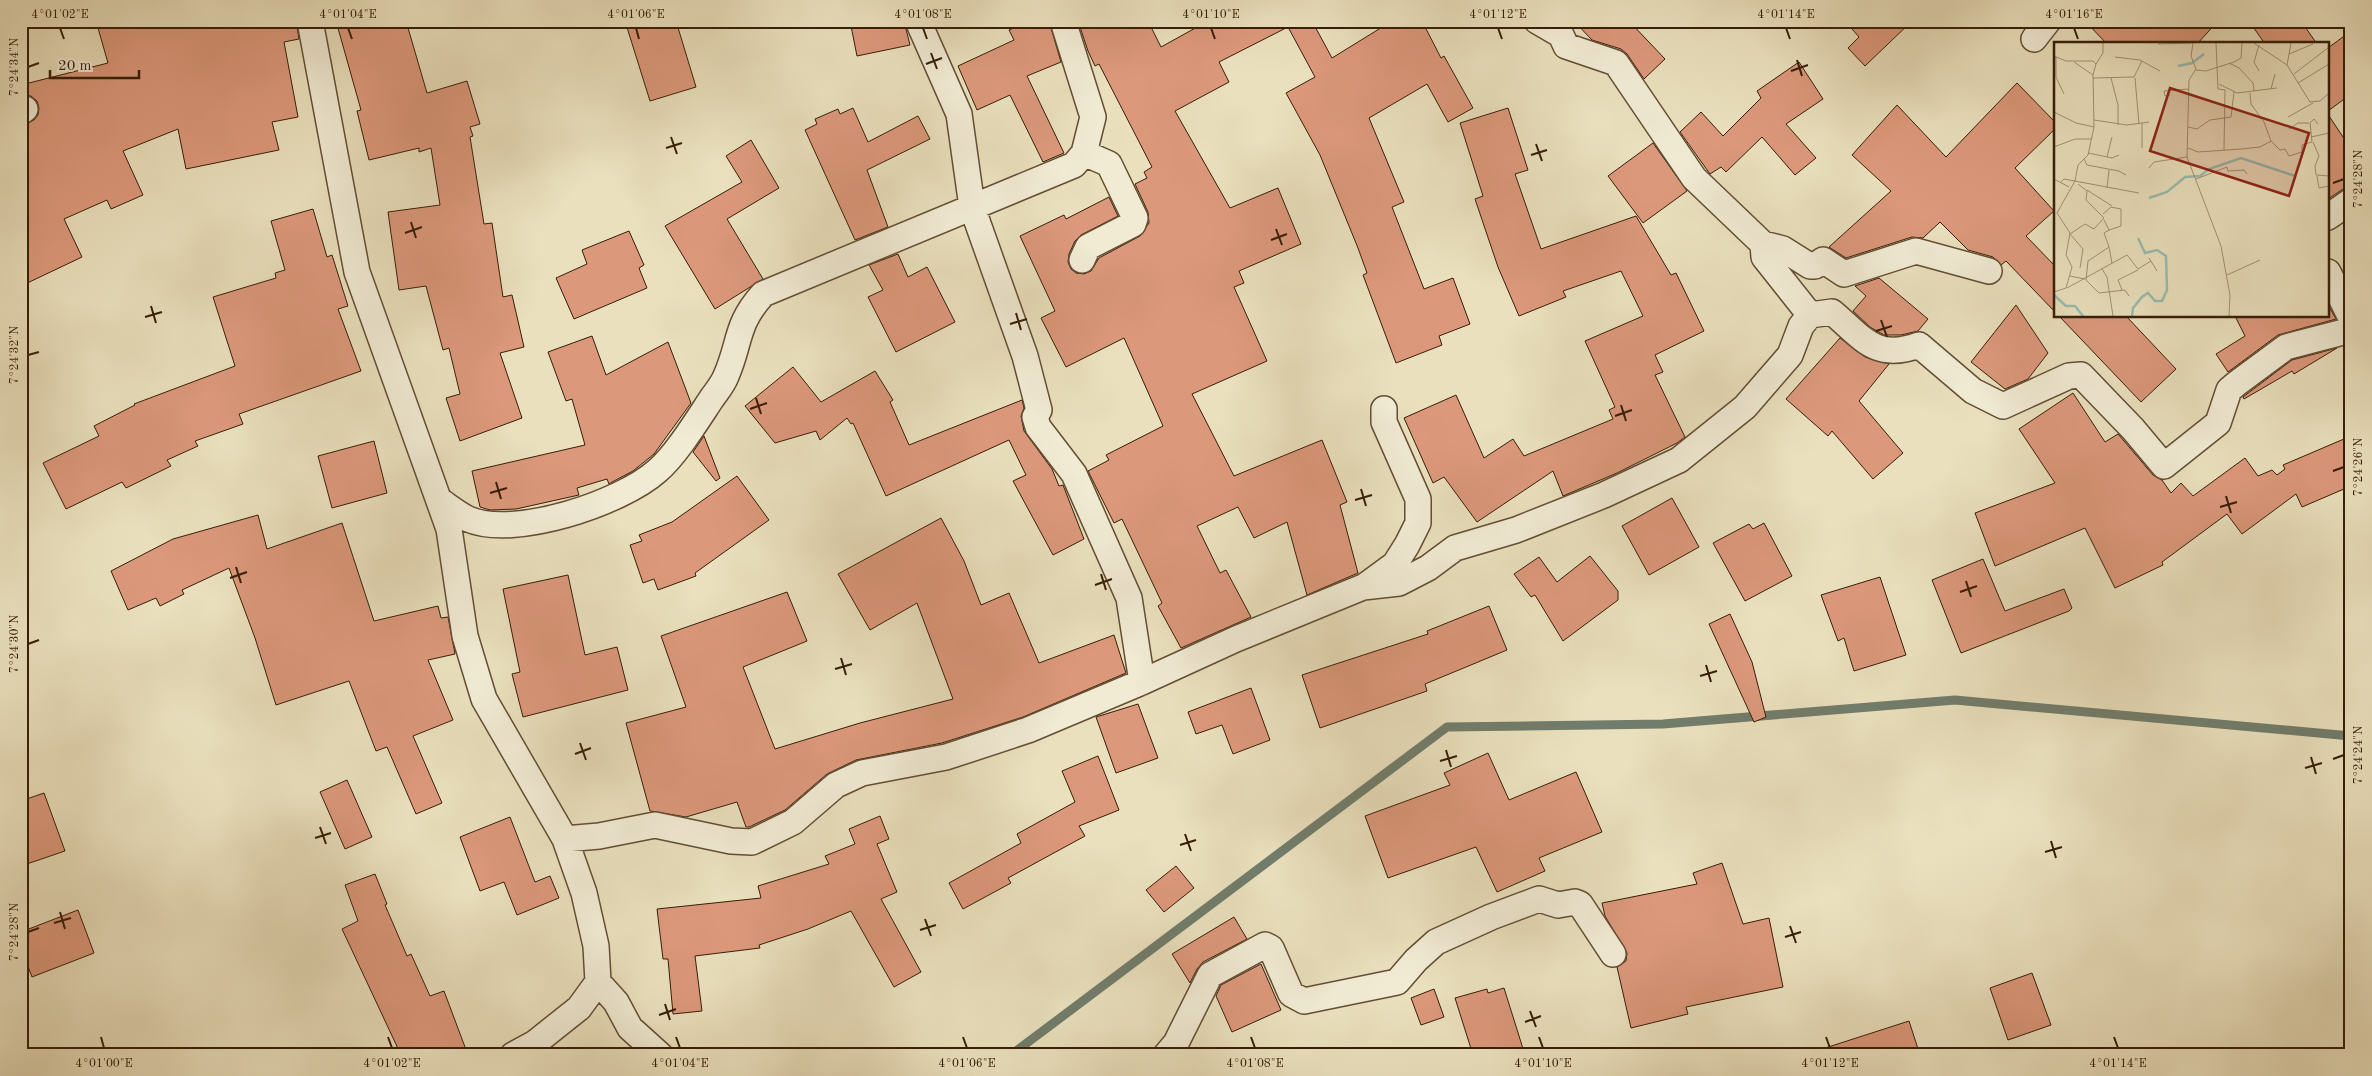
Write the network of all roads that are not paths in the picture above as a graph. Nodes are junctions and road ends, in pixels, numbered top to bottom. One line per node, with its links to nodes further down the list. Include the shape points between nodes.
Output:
1 (310, 21): 17 (street, via 357,272)
2 (918, 21): 7 (street, via 959,114)
3 (1064, 21): 5 (street, via 1093,117)
4 (1537, 21): 9 (street, via 1561,34 1566,46 1616,63 1694,178)
5 (1084, 153): 7 (street, via 1074,164); 10 (street, via 1110,164 1135,218 1133,224 1088,247)
6 (2351, 201): 8 (street)
7 (972, 207): 17 (street, via 763,294 750,309 739,331 726,376 691,430 657,471 614,498 551,519 504,526 468,519); 19 (street, via 1025,356 1039,410 1035,417 1038,427 1074,474 1129,598)
8 (2330, 216)
9 (1763, 244): 11 (street, via 1783,249 1810,266 1823,260 1844,274 1916,251); 13 (street, via 1764,257)
10 (1082, 260)
11 (1989, 271)
12 (2330, 276): 14 (street)
13 (1810, 315): 15 (street, via 1832,312 1875,348 1890,352 1919,344 1973,391 2003,406 2069,376 2081,376 2164,466 2218,423 2229,390 2286,347); 18 (street, via 1801,326 1790,355 1745,407 1679,460 1604,495 1516,530 1455,548 1428,568 1399,582)
14 (2351, 318)
15 (2351, 330)
16 (1384, 409): 18 (street, via 1384,422 1418,499 1418,523 1395,564)
17 (439, 500): 20 (street, via 449,529 465,636 484,699)
18 (1363, 587): 19 (street)
19 (1142, 682): 20 (street, via 1028,730 946,757 862,773 836,785 793,822 752,842 731,841 655,825)
20 (565, 839): 22 (street, via 584,893 596,946)
21 (1613, 954): 25 (street, via 1580,904 1558,905 1540,899 1436,942 1396,982 1304,1001 1290,994 1271,948 1265,945 1210,975 1176,1043)
22 (598, 982): 23 (street, via 579,1008 535,1043); 24 (street, via 616,1002 630,1028)
23 (514, 1055)
24 (660, 1055)
25 (1166, 1055)

